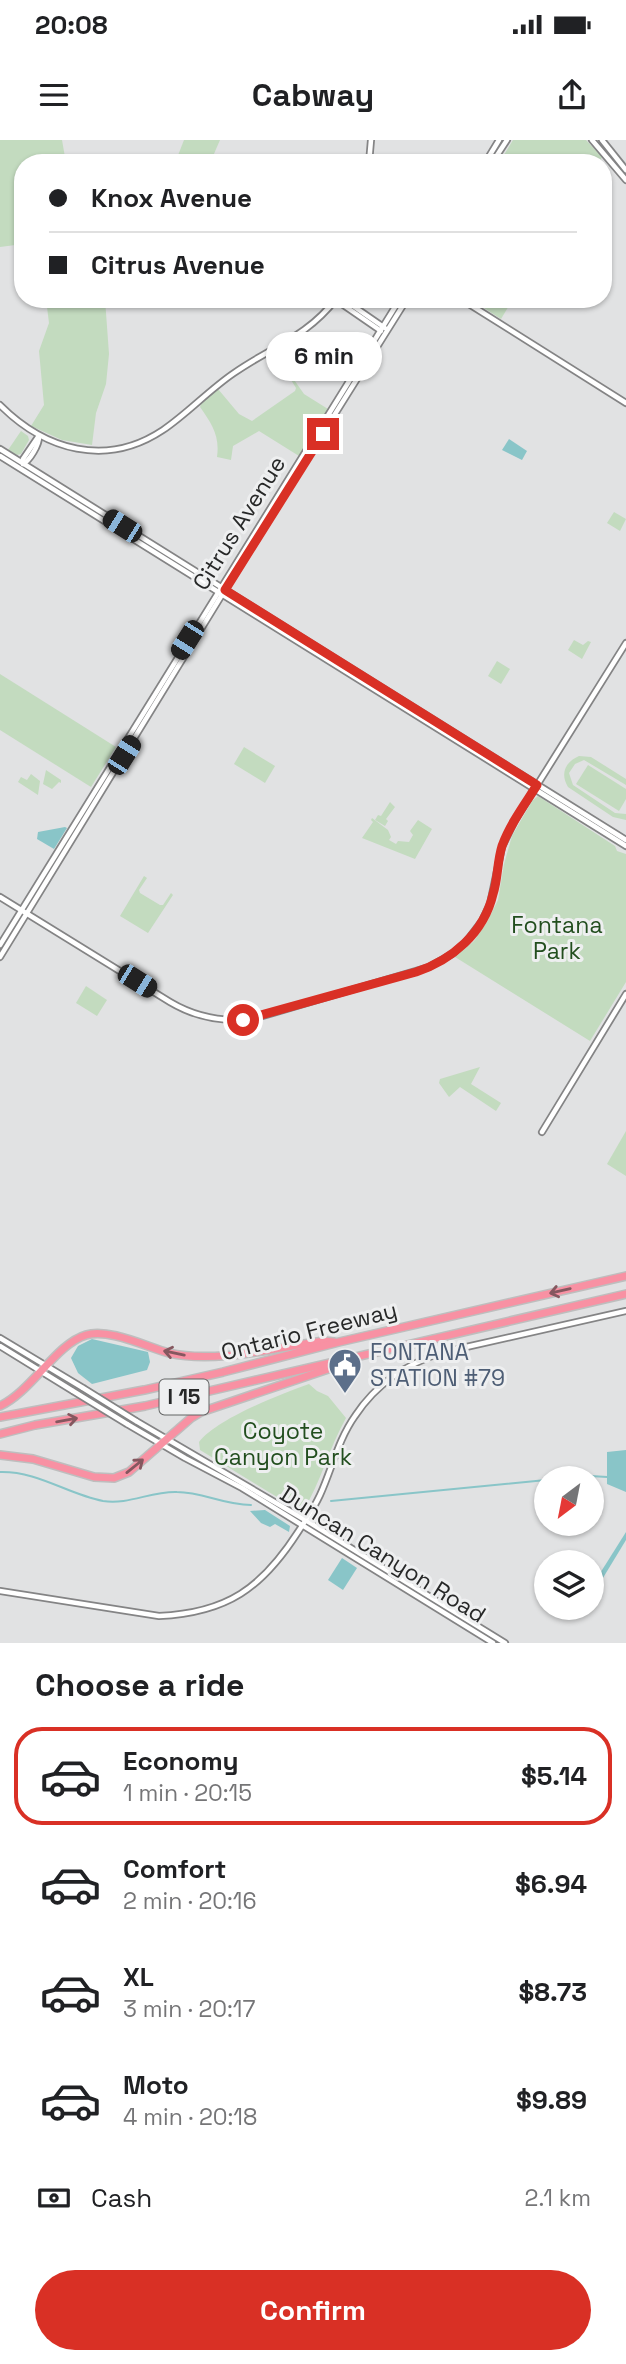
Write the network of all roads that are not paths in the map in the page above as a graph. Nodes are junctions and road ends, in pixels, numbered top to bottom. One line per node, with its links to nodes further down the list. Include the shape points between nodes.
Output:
1 (592, 140): 3 (main road)
2 (602, 140): 5 (main road)
3 (604, 154)
4 (612, 164): 6 (main road)
5 (626, 170)
6 (626, 180)
7 (329, 308): 16 (main road, via 297,337 232,374 143,441 89,450)
8 (349, 308): 13 (main road)
9 (355, 308): 13 (main road)
10 (395, 308): 13 (main road, Citrus Avenue)
11 (400, 308): 13 (main road, Citrus Avenue)
12 (475, 308): 14 (main road)
13 (384, 330): 20 (main road, Citrus Avenue)
14 (626, 403)
15 (0, 405): 16 (main road)
16 (39, 436): 19 (main road)
17 (0, 450): 19 (main road)
18 (0, 456): 20 (main road)
19 (23, 464): 20 (main road)
20 (221, 590): 22 (main road); 26 (main road, Citrus Avenue)
21 (626, 642): 22 (main road)
22 (536, 787): 23 (main road); 24 (main road); 26 (main road, via 506,838 487,912 452,954 416,972 256,1018 220,1020 186,1010)
23 (626, 840)
24 (626, 846)
25 (0, 897): 26 (main road)
26 (24, 911): 27 (main road, Citrus Avenue); 28 (main road, Citrus Avenue)
27 (0, 945)
28 (0, 957)
29 (626, 994): 30 (main road)
30 (542, 1132)
31 (626, 1276): 35 (highway, Ontario Freeway / I 15, one-way to 35)
32 (626, 1294): 37 (highway, Ontario Freeway / I 15)
33 (626, 1311): 44 (main road, via 444,1352 394,1376 349,1425)
34 (0, 1338): 38 (main road, Duncan Canyon Road)
35 (339, 1342): 38 (highway, one-way to 38, via 188,1356 93,1334 76,1340); 40 (highway, Ontario Freeway / I 15, via 144,1390)
36 (0, 1346): 38 (main road, Duncan Canyon Road)
37 (367, 1355): 41 (highway, Ontario Freeway / I 15, one-way to 37); 42 (highway, via 201,1412)
38 (44, 1369): 39 (highway, via 14,1399); 42 (main road, Duncan Canyon Road, bridge, via 73,1391); 42 (main road, Duncan Canyon Road, bridge, via 83,1388)
39 (0, 1406)
40 (0, 1417)
41 (0, 1434)
42 (163, 1442): 43 (highway, one-way to 42, via 33,1459 104,1479 129,1472); 44 (main road, Duncan Canyon Road)
43 (0, 1455)
44 (304, 1523): 45 (main road, via 279,1562 254,1586 197,1612 143,1615); 46 (main road, Duncan Canyon Road); 47 (main road, Duncan Canyon Road)
45 (0, 1591)
46 (493, 1643)
47 (505, 1643)

